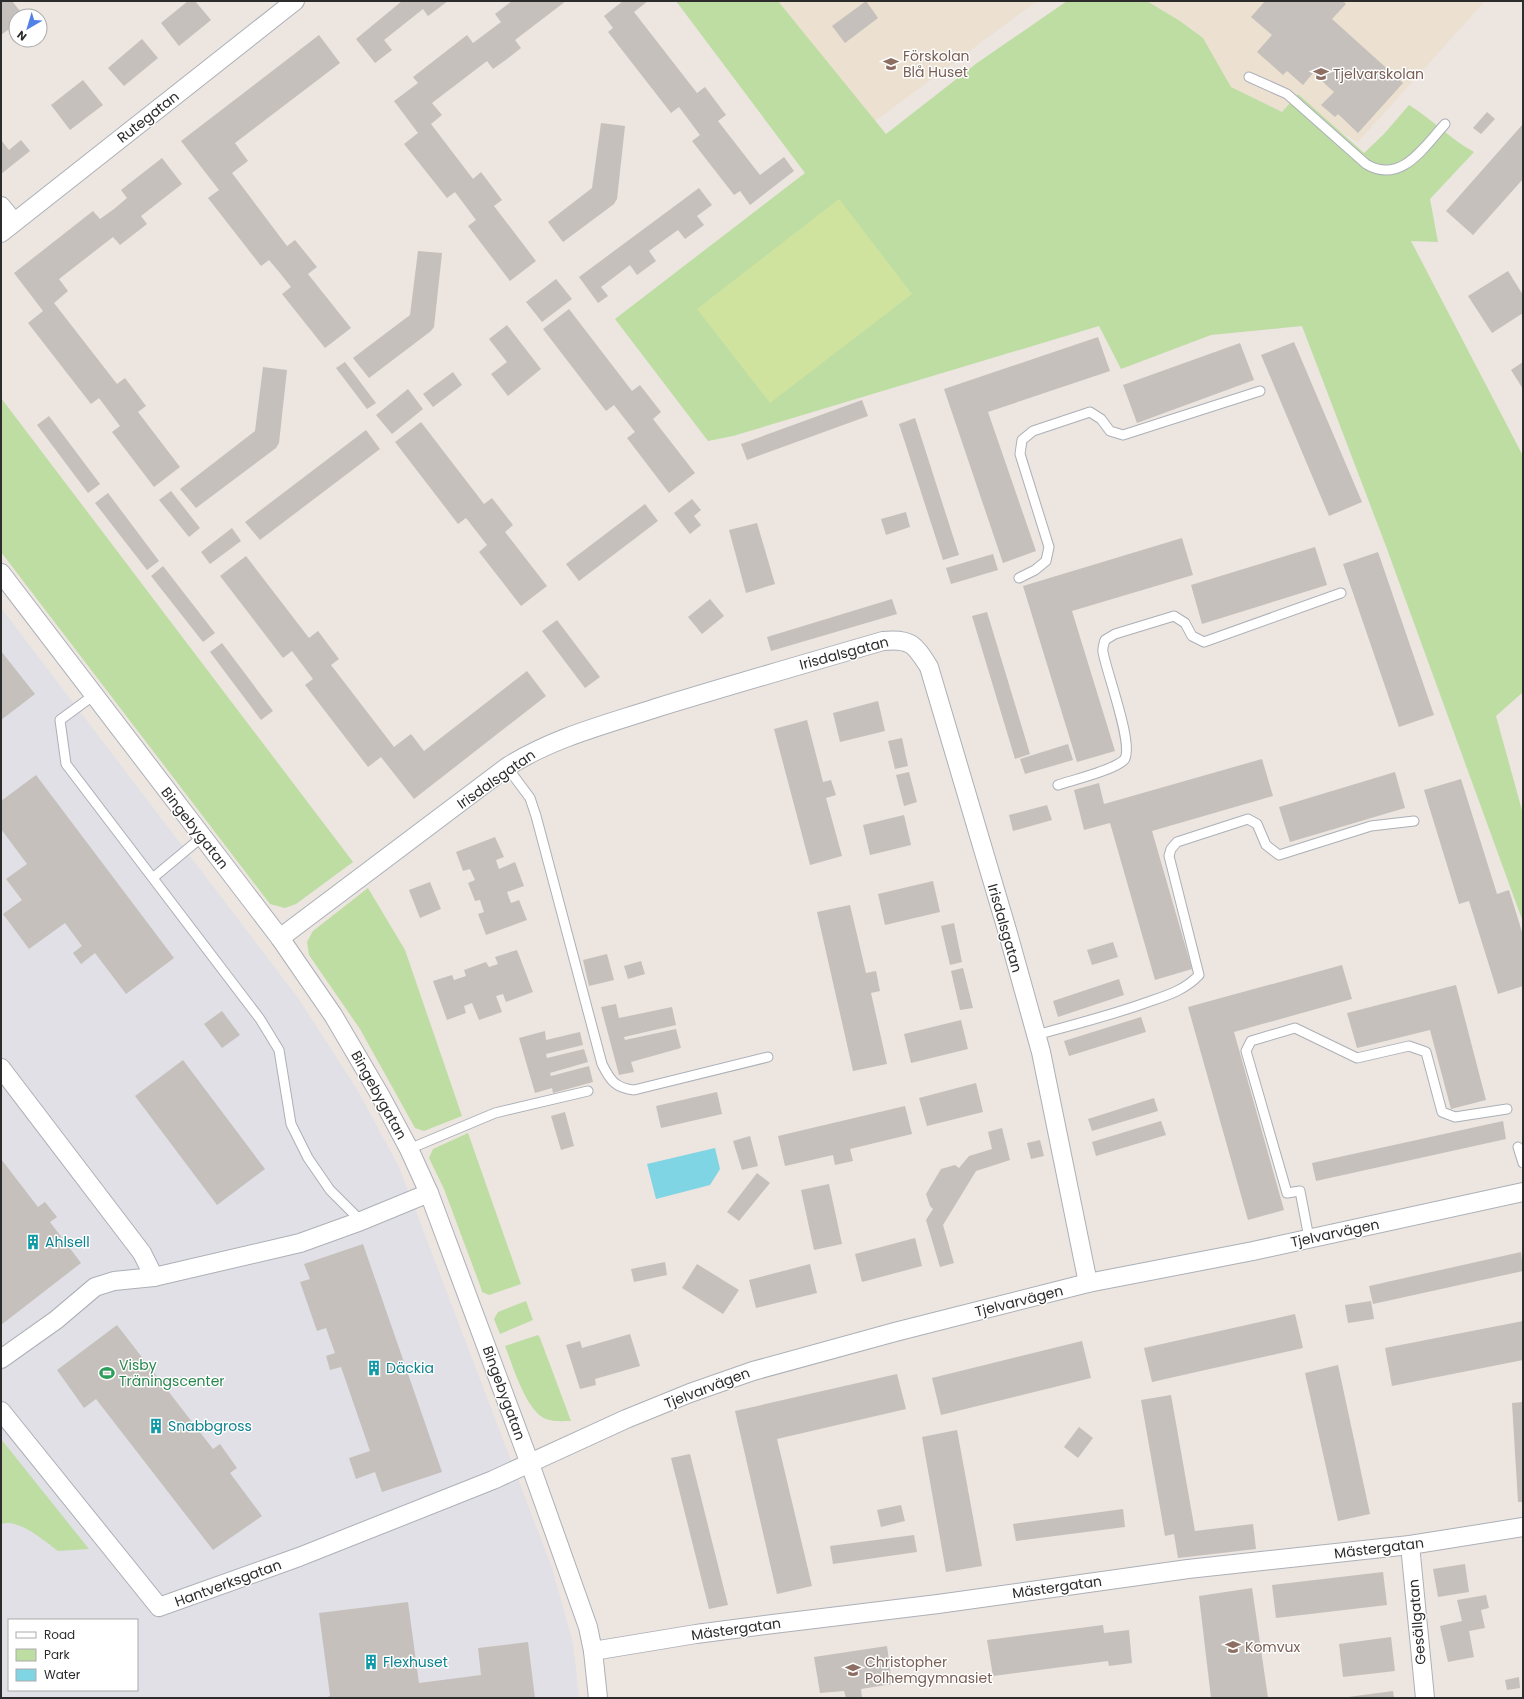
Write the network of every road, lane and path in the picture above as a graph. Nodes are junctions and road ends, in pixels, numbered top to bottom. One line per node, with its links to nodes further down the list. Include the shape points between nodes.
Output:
1 (295, 1): 5 (street, Rutegatan)
2 (1249, 77): 3 (lane, via 1287,94 1372,168 1397,169 1408,162)
3 (1445, 124)
4 (1, 206): 5 (street)
5 (8, 227)
6 (1260, 391): 8 (lane, via 1123,435 1110,431 1090,412 1033,431 1022,440 1020,454 1049,547 1046,560 1035,570)
7 (1, 573): 10 (street, Bingebygatan)
8 (1019, 578)
9 (1341, 593): 12 (lane, via 1204,642 1192,636 1185,623 1174,616 1115,634 1105,640 1102,651 1128,750 1125,759 1116,766)
10 (94, 695): 14 (street, Bingebygatan); 15 (lane, via 60,720 66,764)
11 (507, 768): 16 (street, Irisdalsgatan); 17 (street, Irisdalsgatan, via 527,754 563,738 713,690 883,641 908,642 920,652 929,668); 18 (lane, via 530,798 536,816 602,1064 610,1080 623,1089 634,1090)
12 (1058, 785)
13 (1414, 821): 17 (lane, via 1371,826 1279,855 1266,845 1257,824 1248,819 1177,842 1169,856 1199,975 1190,985 1176,992 1116,1013)
14 (202, 837): 15 (lane); 16 (street, Bingebygatan)
15 (154, 877): 27 (lane, via 260,1019 279,1050 294,1131 308,1158 330,1190)
16 (280, 938): 23 (street, Bingebygatan, via 333,1015)
17 (1036, 1035): 30 (street, Irisdalsgatan)
18 (768, 1057)
19 (1, 1068): 29 (street, via 142,1253)
20 (588, 1091): 23 (lane, via 495,1113)
21 (1507, 1109): 28 (lane, via 1455,1117 1442,1112 1426,1052 1409,1046 1357,1058 1295,1028 1251,1041 1246,1051 1268,1129 1287,1193 1300,1191)
22 (1518, 1147): 24 (lane)
23 (409, 1150): 26 (street, Bingebygatan)
24 (1523, 1163)
25 (1523, 1192): 28 (street, Tjelvarvägen)
26 (428, 1193): 27 (street); 33 (street, Bingebygatan)
27 (360, 1222): 29 (street, via 300,1243)
28 (1309, 1238): 30 (street, Tjelvarvägen)
29 (154, 1276): 31 (street, via 114,1281 96,1287 56,1320)
30 (1088, 1283): 33 (street, Tjelvarvägen, via 753,1370 626,1419)
31 (1, 1359)
32 (1, 1411): 33 (street, Hantverksgatan, via 159,1608 299,1557)
33 (530, 1464): 36 (street, Bingebygatan, via 588,1627)
34 (1523, 1527): 35 (street, Mästergatan)
35 (1410, 1545): 36 (street, Mästergatan, via 1188,1569 696,1634); 38 (street, Gesällgatan)
36 (593, 1651): 37 (street, Bingebygatan)
37 (598, 1698)
38 (1425, 1698)

